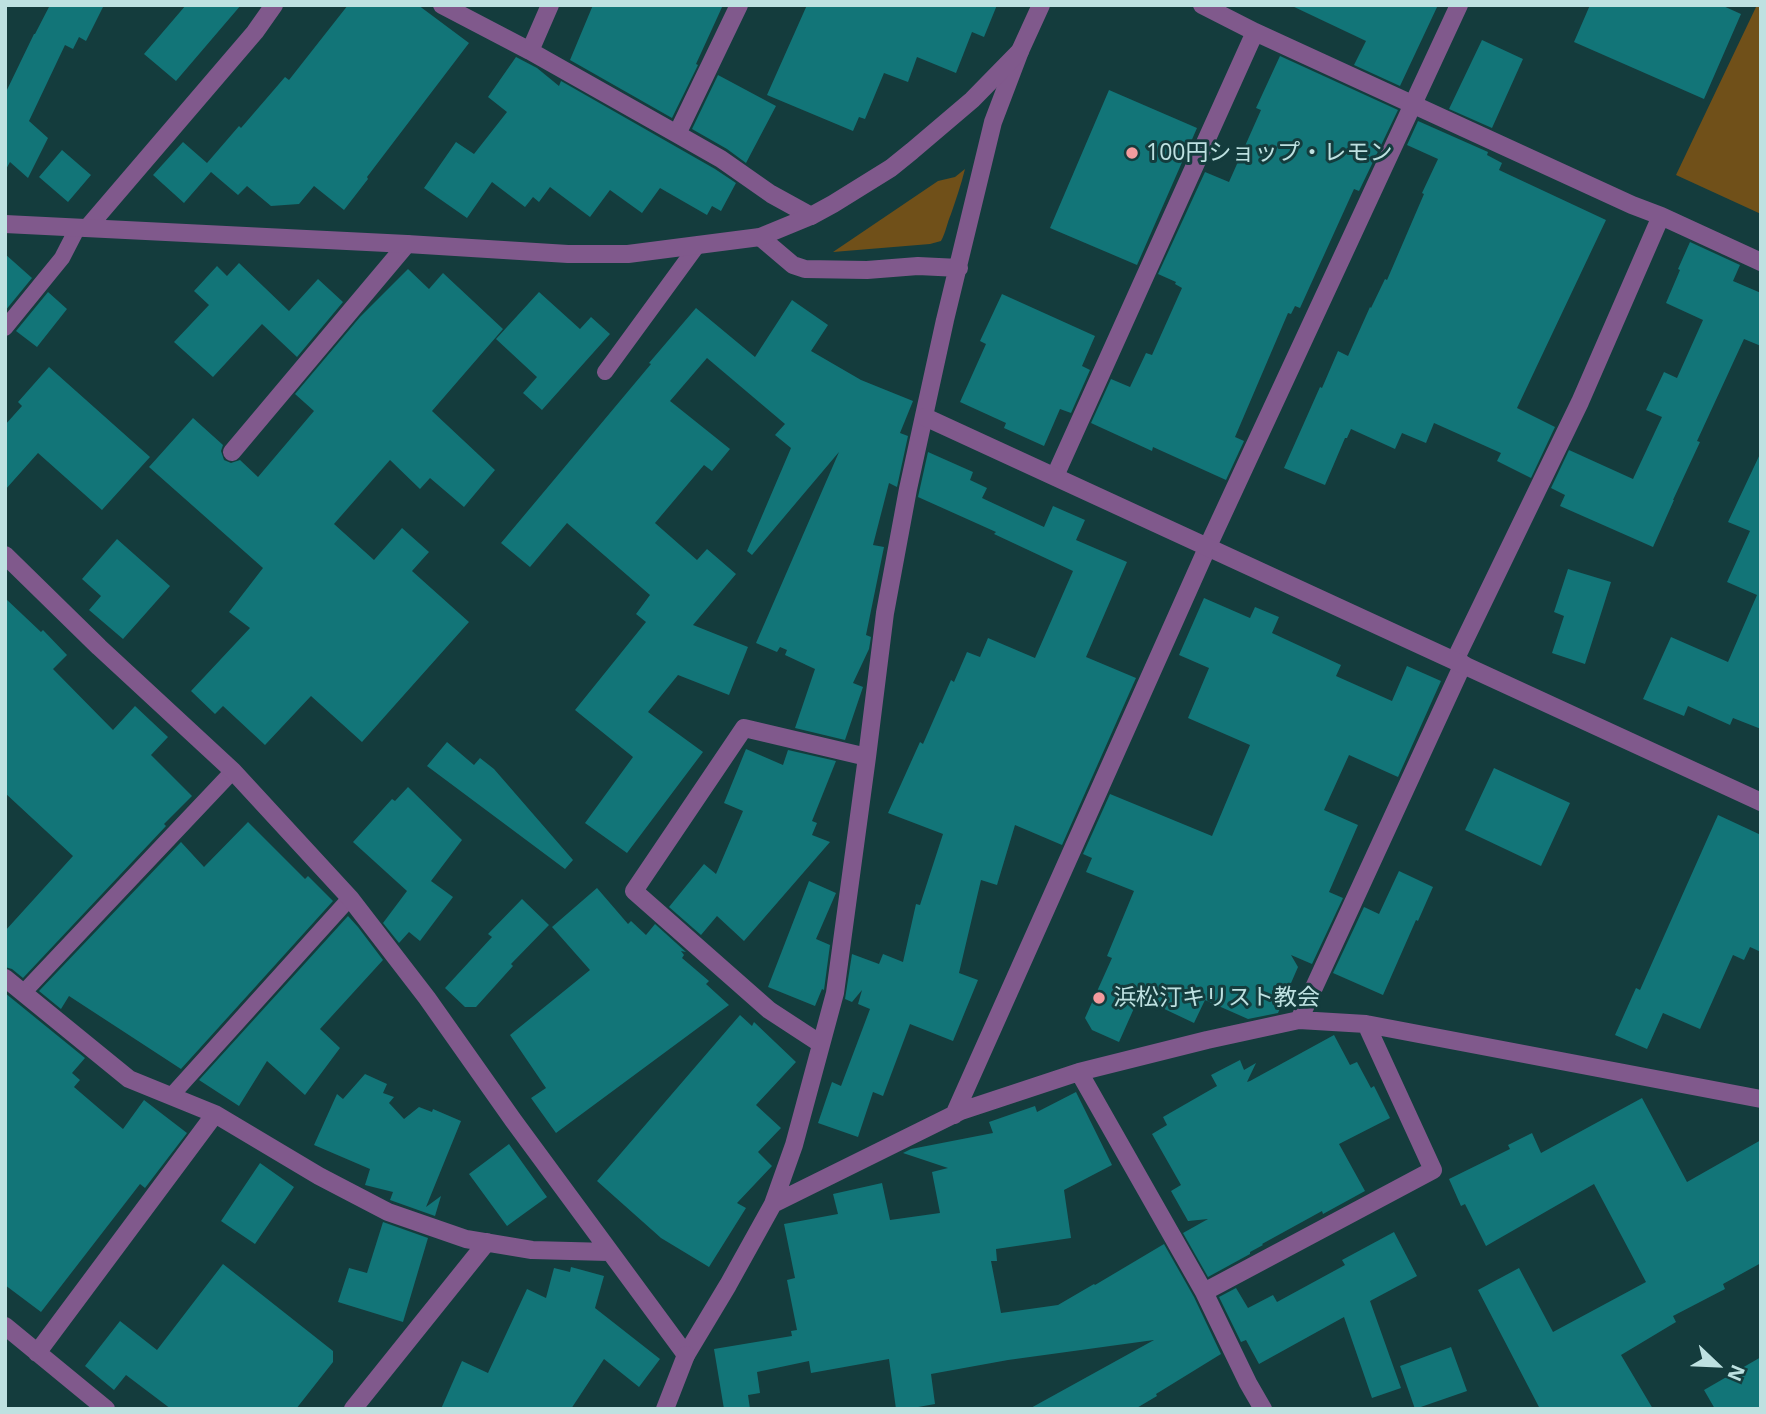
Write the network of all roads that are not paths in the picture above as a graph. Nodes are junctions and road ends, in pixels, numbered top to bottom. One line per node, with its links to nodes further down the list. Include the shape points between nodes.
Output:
1 (274, 5): 18 (street)
2 (442, 5): 9 (street)
3 (550, 5): 9 (street)
4 (739, 5): 14 (street)
5 (1041, 5): 10 (street)
6 (1202, 5): 8 (street)
7 (1459, 5): 11 (street)
8 (1255, 32): 11 (street); 28 (street)
9 (530, 51): 14 (street)
10 (1020, 51): 12 (street); 13 (street)
11 (1413, 105): 16 (street); 29 (street)
12 (950, 120): 13 (street, via 976,108); 15 (street, via 891,168)
13 (993, 122): 23 (street)
14 (677, 134): 15 (street)
15 (811, 216): 19 (street)
16 (1661, 216): 22 (street); 31 (street)
17 (5, 224): 18 (street)
18 (83, 227): 20 (street); 24 (lane)
19 (760, 237): 21 (street); 23 (street, via 793,265 805,269)
20 (407, 244): 21 (street, via 568,254 628,254); 27 (street)
21 (697, 246): 25 (lane)
22 (1761, 262)
23 (959, 268): 26 (street)
24 (5, 328)
25 (605, 372)
26 (925, 417): 28 (street); 32 (street, via 885,613)
27 (232, 452)
28 (1055, 476): 29 (street)
29 (1208, 546): 31 (street); 45 (street)
30 (5, 555): 33 (street)
31 (1459, 662): 34 (street); 38 (street)
32 (867, 757): 40 (street, via 835,993); 40 (street, via 744,729 634,891 769,1010)
33 (233, 771): 35 (street); 37 (lane)
34 (1759, 798)
35 (350, 898): 42 (lane); 48 (street, via 428,998)
36 (5, 978): 37 (street)
37 (23, 993): 42 (street, via 129,1079)
38 (1299, 1020): 39 (street); 41 (street)
39 (1366, 1024): 43 (street); 49 (street, via 1433,1170)
40 (821, 1044): 46 (street)
41 (1079, 1072): 45 (street); 49 (street)
42 (170, 1096): 44 (street)
43 (1761, 1099)
44 (215, 1114): 47 (street, via 319,1177 388,1212); 51 (street)
45 (954, 1115): 46 (street)
46 (773, 1204): 52 (street)
47 (487, 1242): 48 (street, via 532,1250); 54 (street)
48 (608, 1252): 52 (street)
49 (1204, 1292): 56 (street)
50 (5, 1326): 51 (street)
51 (37, 1353): 53 (street)
52 (686, 1355): 55 (street)
53 (106, 1409)
54 (353, 1409)
55 (665, 1409)
56 (1263, 1409)

